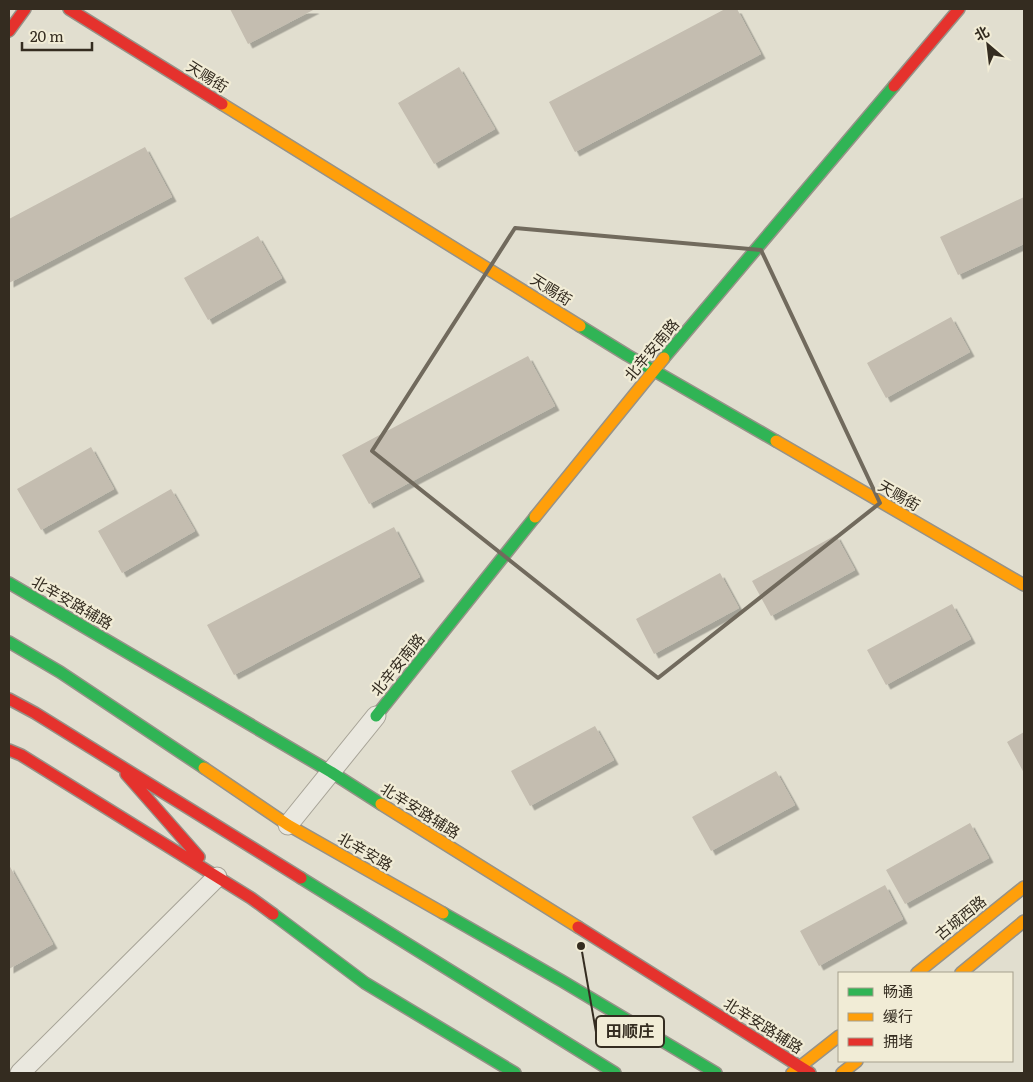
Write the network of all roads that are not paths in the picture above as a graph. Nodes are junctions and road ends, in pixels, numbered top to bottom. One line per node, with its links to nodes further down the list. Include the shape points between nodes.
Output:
1 (25, 9): 4 (street)
2 (69, 9): 5 (street, 天赐街)
3 (959, 9): 5 (street, 北辛安南路)
4 (9, 31)
5 (653, 371): 7 (street, 天赐街); 10 (street, 北辛安南路)
6 (9, 583): 13 (street, 北辛安路辅路)
7 (1024, 586)
8 (9, 642): 14 (street, 北辛安路, via 60,672)
9 (9, 700): 12 (street)
10 (376, 716): 13 (street)
11 (9, 750): 15 (street)
12 (118, 764): 15 (street); 25 (street)
13 (331, 772): 14 (street); 22 (street, 北辛安路辅路)
14 (288, 825): 26 (street, 北辛安路)
15 (217, 877): 23 (street); 24 (street, via 251,898 365,983)
16 (1024, 887): 18 (street, 古城西路)
17 (1024, 921): 19 (street)
18 (918, 972)
19 (962, 972)
20 (838, 1037): 22 (street)
21 (856, 1062): 27 (street)
22 (801, 1071)
23 (20, 1073)
24 (515, 1073)
25 (616, 1073)
26 (716, 1073)
27 (842, 1073)

